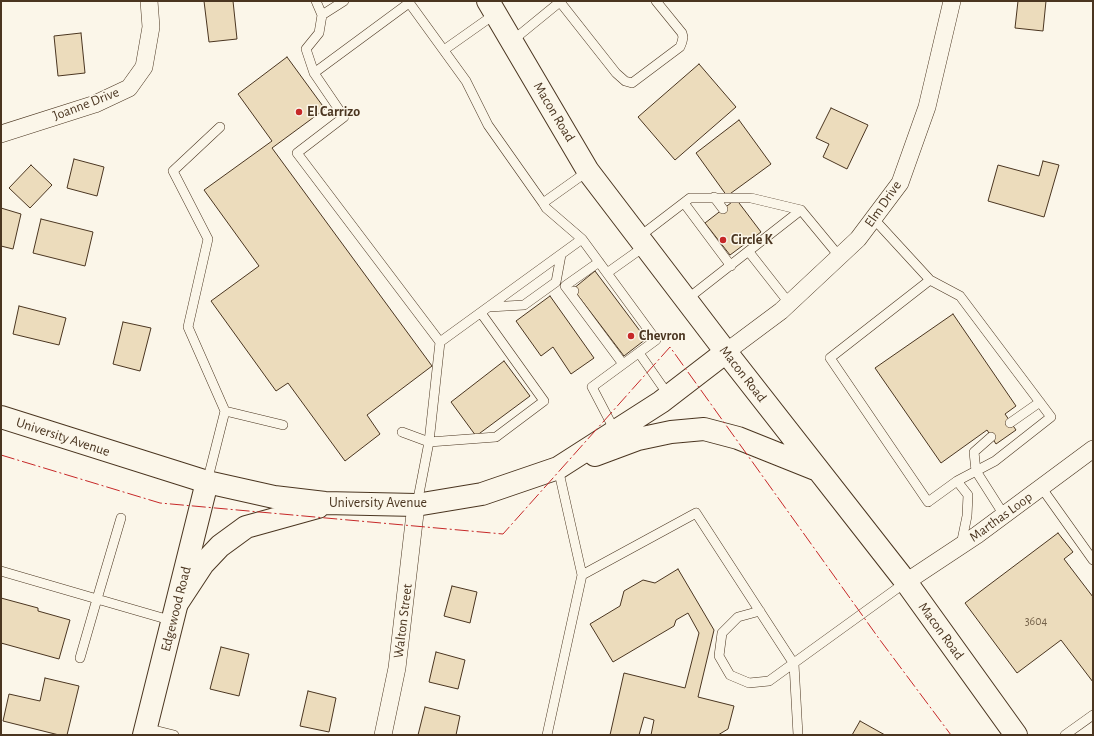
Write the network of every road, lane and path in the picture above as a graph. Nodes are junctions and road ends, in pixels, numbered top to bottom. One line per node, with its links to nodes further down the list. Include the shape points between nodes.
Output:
1 (148, 1): 14 (street, Joanne Drive, via 151,27 144,67 129,88 95,104)
2 (316, 1): 9 (lane)
3 (344, 1): 9 (lane)
4 (561, 1): 5 (lane, via 616,73 625,81 632,83 680,46 684,37); 10 (lane)
5 (656, 1)
6 (952, 1): 21 (street, Elm Drive, via 927,107 900,183)
7 (409, 2): 11 (lane); 12 (lane)
8 (492, 8): 10 (main road, Macon Road); 11 (lane)
9 (322, 15): 12 (lane, via 319,33 306,49)
10 (512, 41): 15 (main road, Macon Road)
11 (444, 50): 17 (lane, via 466,81 488,125)
12 (314, 74): 35 (lane, via 344,117 297,153)
13 (220, 127): 41 (lane, via 173,171 208,239 188,327)
14 (1, 134)
15 (588, 171): 17 (lane); 23 (main road, Macon Road)
16 (714, 198): 18 (lane, via 690,198); 19 (lane); 20 (lane, via 751,198)
17 (543, 203): 22 (lane)
18 (684, 203): 23 (lane); 28 (lane)
19 (723, 209)
20 (801, 210): 24 (lane); 26 (lane)
21 (874, 218): 26 (street, Elm Drive, via 858,239); 30 (lane)
22 (582, 239): 25 (lane); 27 (lane)
23 (642, 242): 29 (lane); 31 (main road, Macon Road)
24 (750, 247): 28 (lane); 32 (lane)
25 (560, 255): 33 (lane); 33 (lane, via 556,282 524,305)
26 (839, 256): 32 (street, Elm Drive)
27 (599, 262): 29 (lane); 38 (lane, via 565,286 617,351)
28 (731, 266): 31 (lane)
29 (603, 273): 37 (lane, via 645,331 656,340)
30 (930, 280): 40 (lane, via 960,296); 53 (lane, via 830,358 928,502)
31 (686, 300): 36 (main road, Macon Road)
32 (789, 303): 36 (street, Elm Drive)
33 (489, 307): 34 (lane)
34 (481, 313): 35 (lane); 48 (lane, via 544,401 496,437)
35 (440, 342): 48 (lane)
36 (726, 352): 39 (main road, University Avenue); 51 (main road, Macon Road)
37 (639, 353): 38 (lane); 39 (lane)
38 (623, 364): 45 (lane, via 592,387)
39 (669, 396): 45 (main road, University Avenue)
40 (1040, 402): 43 (lane); 52 (lane, via 1051,417 995,461)
41 (225, 411): 44 (lane); 54 (lane)
42 (1, 417): 54 (main road, University Avenue)
43 (1010, 423)
44 (283, 425)
45 (615, 431): 50 (main road, University Avenue)
46 (402, 432): 48 (lane)
47 (992, 437): 52 (lane, via 974,452)
48 (429, 442): 57 (lane)
49 (1093, 449): 55 (street, Marthas Loop)
50 (558, 468): 51 (main road, via 638,439 704,429 738,438); 57 (main road, University Avenue, via 482,494); 63 (lane)
51 (818, 470): 64 (main road, Macon Road)
52 (976, 471): 53 (lane); 58 (lane)
53 (957, 481): 60 (lane, via 968,495)
54 (207, 482): 56 (main road, University Avenue, via 274,497); 66 (main road, Edgewood Road)
55 (1041, 487): 58 (street, Marthas Loop); 61 (lane)
56 (325, 503): 57 (main road, University Avenue); 66 (main road, via 246,527 220,546 203,564)
57 (416, 505): 73 (street, Walton Street, via 397,668)
58 (1004, 515): 60 (street, Marthas Loop)
59 (121, 518): 65 (lane)
60 (961, 546): 64 (street, Marthas Loop)
61 (1093, 560)
62 (1, 571): 65 (lane)
63 (582, 575): 67 (lane, via 696,513); 74 (lane)
64 (906, 582): 69 (lane); 76 (main road, Macon Road)
65 (96, 599): 66 (lane); 68 (lane)
66 (175, 611): 71 (main road, Edgewood Road)
67 (760, 611): 69 (lane); 69 (lane, via 738,617 722,633 719,656 730,675 749,683 769,681)
68 (80, 658)
69 (794, 664): 75 (lane)
70 (1093, 715): 77 (lane)
71 (145, 731): 72 (lane)
72 (174, 735)
73 (383, 735)
74 (547, 735)
75 (798, 735)
76 (1016, 735)
77 (1065, 735)

